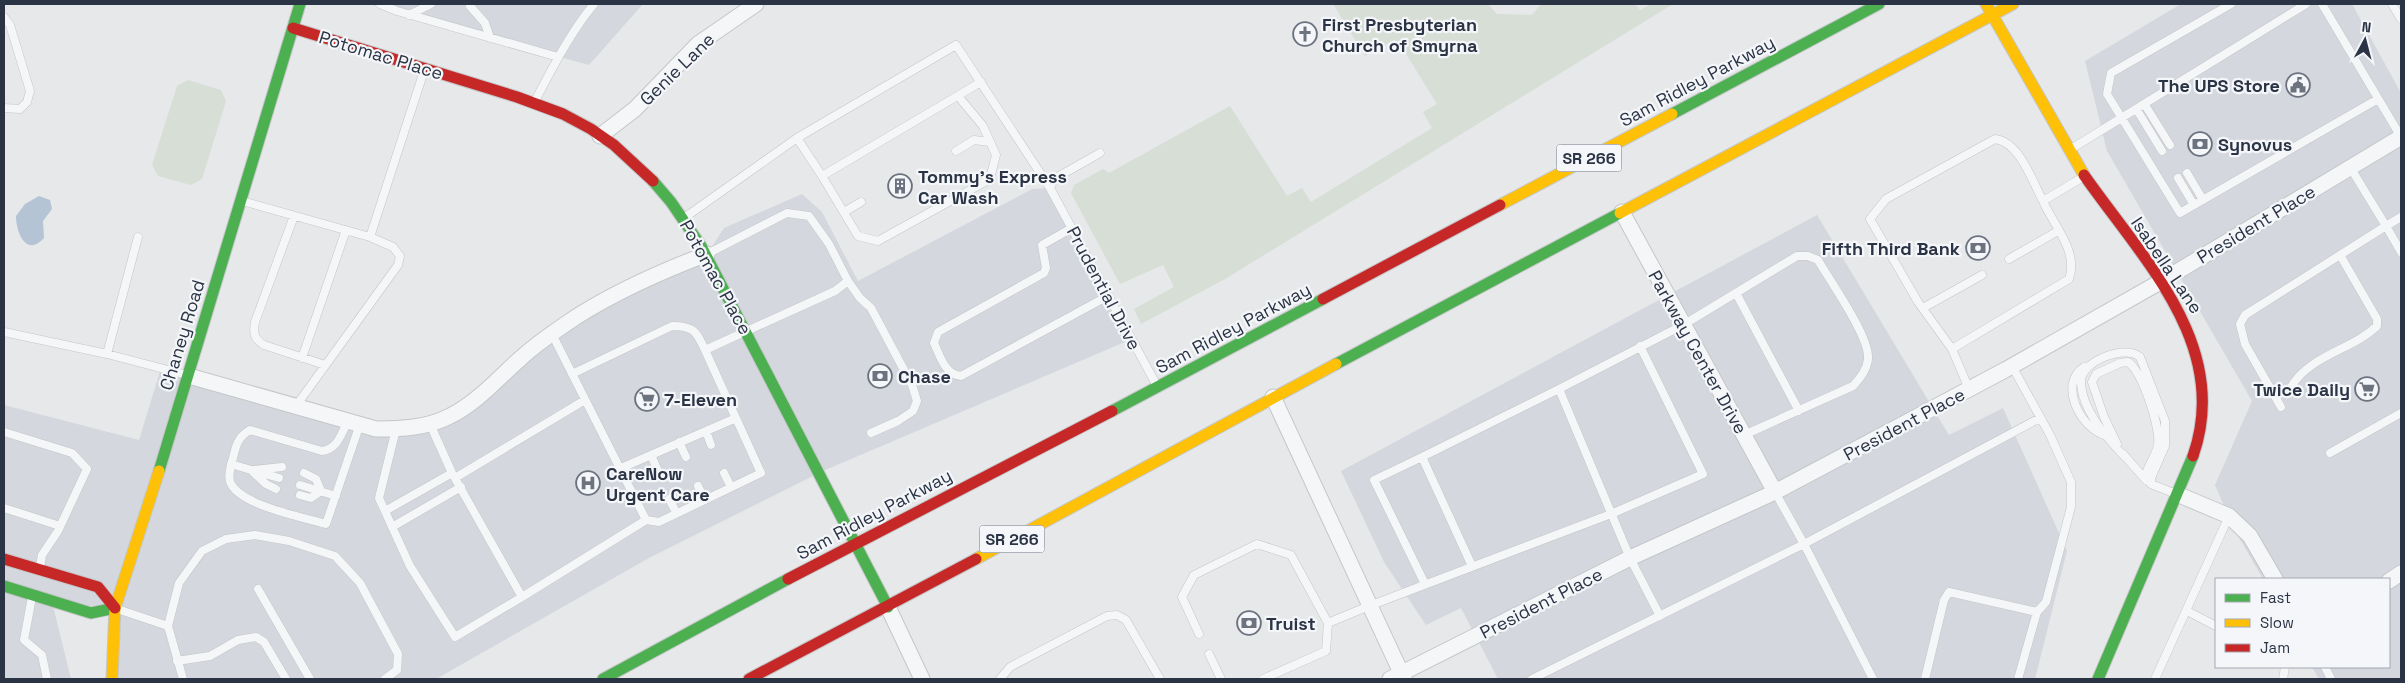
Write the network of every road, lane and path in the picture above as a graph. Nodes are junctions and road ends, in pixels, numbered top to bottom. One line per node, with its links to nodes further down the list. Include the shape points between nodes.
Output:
1 (300, 4): 18 (main road, Chaney Road)
2 (380, 4): 14 (lane)
3 (431, 4): 14 (lane)
4 (594, 4): 20 (lane)
5 (756, 4): 30 (street, Genie Lane, via 698,44 635,109)
6 (1879, 4): 84 (main road, Sam Ridley Parkway / SR 266)
7 (1986, 4): 15 (main road, Isabella Lane)
8 (2013, 4): 15 (main road, SR 266)
9 (2231, 4): 29 (lane, via 2111,73 2107,94)
10 (2306, 4): 26 (lane)
11 (2322, 4): 24 (lane)
12 (2392, 4): 17 (lane)
13 (470, 6): 19 (lane, via 485,23)
14 (409, 15): 19 (lane)
15 (1992, 15): 35 (main road, Isabella Lane); 51 (main road, SR 266)
16 (4, 17): 27 (lane, via 10,25 30,91 27,102 20,109)
17 (2401, 19)
18 (293, 28): 21 (main road, Potomac Place); 46 (main road, Chaney Road)
19 (490, 38): 20 (lane)
20 (558, 57): 25 (lane)
21 (425, 69): 25 (main road, Potomac Place); 60 (lane)
22 (981, 82): 23 (lane); 32 (lane, Prudential Drive, via 956,45); 44 (lane, Prudential Drive)
23 (958, 96): 33 (lane, via 983,126); 41 (lane)
24 (2378, 99): 31 (lane); 45 (lane)
25 (534, 103): 30 (main road, Potomac Place)
26 (2145, 105): 28 (lane); 34 (lane)
27 (4, 108)
28 (2137, 110): 29 (lane); 37 (lane)
29 (2122, 119): 35 (lane); 49 (lane, via 2180,213)
30 (600, 136): 54 (main road, Potomac Place, via 657,184)
31 (2401, 137): 39 (street, President Place)
32 (796, 138): 41 (lane); 54 (lane)
33 (990, 142): 36 (lane, via 974,140); 50 (lane, via 996,155 990,179 878,240 858,236)
34 (2170, 146)
35 (2069, 150): 42 (main road, Isabella Lane)
36 (956, 151)
37 (2162, 151)
38 (1100, 153): 44 (lane, via 1054,179)
39 (2350, 167): 55 (lane); 67 (street, President Place)
40 (2187, 173): 45 (lane)
41 (822, 176): 50 (lane)
42 (2085, 176): 47 (lane); 67 (main road, Isabella Lane)
43 (2178, 178): 49 (lane)
44 (1050, 188): 56 (lane, Prudential Drive)
45 (2204, 200): 49 (lane)
46 (240, 201): 52 (lane); 83 (main road, Chaney Road)
47 (2043, 201): 58 (lane); 70 (lane, via 2015,150 2003,140 1995,139 1886,199 1870,219)
48 (861, 202): 50 (lane)
49 (2194, 204)
50 (844, 212)
51 (1622, 212): 71 (street, Parkway Center Drive); 88 (main road, SR 266)
52 (294, 216): 57 (lane); 79 (lane, via 255,322 254,335 264,345)
53 (2401, 217): 55 (lane)
54 (684, 218): 62 (main road, Potomac Place)
55 (2386, 226): 61 (lane); 63 (lane)
56 (1072, 228): 69 (lane, Prudential Drive); 69 (lane, via 1042,246 1044,273 938,332 934,343 948,371 961,376)
57 (346, 230): 60 (lane); 79 (lane)
58 (2058, 232): 64 (lane); 77 (lane, via 2072,256 2069,278)
59 (138, 237): 78 (lane)
60 (370, 238): 80 (lane, via 398,250 398,264)
61 (2401, 252)
62 (707, 254): 66 (lane, via 787,213 809,216 830,244); 73 (main road, Potomac Place); 74 (street, via 632,286)
63 (2340, 255): 85 (lane, via 2378,326 2315,363 2297,376); 91 (lane, via 2245,315 2240,324 2245,344)
64 (2009, 258)
65 (1982, 274): 70 (lane)
66 (848, 282): 73 (lane); 101 (lane, via 871,308 912,385 917,401 913,411)
67 (2160, 282): 81 (street, President Place); 127 (main road, Isabella Lane, via 2188,328 2201,374 2203,398 2198,439)
68 (1736, 293): 71 (lane); 92 (lane); 92 (lane, via 1797,256 1808,256 1818,260 1863,335 1868,358 1862,376 1853,386)
69 (1108, 296): 84 (lane, Prudential Drive)
70 (1923, 308): 77 (lane)
71 (1683, 325): 75 (lane); 102 (street, Parkway Center Drive)
72 (4, 332): 78 (lane)
73 (747, 332): 76 (lane); 140 (main road, Potomac Place)
74 (552, 334): 82 (lane); 97 (street, via 523,355 478,397 451,416)
75 (1640, 346): 86 (lane); 135 (lane, via 1703,474)
76 (705, 350): 82 (lane, via 697,333 687,326 672,326); 94 (lane)
77 (1952, 350): 87 (lane)
78 (107, 354): 83 (lane)
79 (302, 358): 80 (lane)
80 (325, 365): 90 (lane)
81 (2012, 366): 87 (street, President Place); 95 (lane)
82 (572, 374): 89 (lane)
83 (189, 376): 90 (street); 156 (main road, Chaney Road)
84 (1158, 387): 140 (main road, Sam Ridley Parkway / SR 266)
85 (2291, 387)
86 (1559, 389): 108 (lane); 135 (lane)
87 (1969, 389): 126 (street, President Place)
88 (1273, 397): 154 (street); 155 (main road, SR 266)
89 (585, 400): 112 (lane); 117 (lane)
90 (295, 407): 96 (street)
91 (2282, 407)
92 (1799, 411): 102 (lane)
93 (2401, 413): 105 (lane)
94 (736, 418): 99 (lane); 123 (lane, via 761,473)
95 (2040, 418): 141 (lane); 158 (lane, via 2071,482 2071,507 2046,602)
96 (354, 423): 98 (street, via 376,429); 110 (lane, via 336,446 322,451 250,430 242,434); 129 (lane)
97 (430, 424): 98 (street); 117 (lane)
98 (396, 429): 133 (lane, via 379,498)
99 (706, 431): 103 (lane); 104 (lane)
100 (4, 432): 138 (lane, via 72,453 87,469)
101 (871, 433)
102 (1744, 435): 126 (street, Parkway Center Drive)
103 (679, 442): 106 (lane); 107 (lane)
104 (712, 445)
105 (2330, 453)
106 (651, 455): 112 (lane); 114 (lane)
107 (686, 457)
108 (1422, 457): 144 (lane); 149 (lane, via 1374,480)
109 (2125, 457): 119 (lane); 119 (lane, via 2112,434 2092,382 2096,374 2128,362 2135,369 2156,420 2158,445 2146,472); 119 (lane, via 2092,415 2082,386 2082,375 2090,364 2124,351 2140,357 2165,421 2165,446)
110 (231, 464): 113 (lane); 129 (lane, via 229,479 232,485 248,499 265,507 326,524)
111 (282, 467): 113 (lane)
112 (619, 469): 137 (lane)
113 (251, 470): 118 (lane); 124 (lane)
114 (658, 471)
115 (304, 473): 125 (lane, via 316,479)
116 (724, 473): 123 (lane)
117 (454, 475): 122 (lane); 133 (lane)
118 (279, 478)
119 (2149, 482): 127 (lane)
120 (300, 485): 125 (lane)
121 (698, 486): 131 (lane)
122 (461, 487): 139 (lane); 153 (lane)
123 (730, 487): 131 (lane)
124 (276, 489)
125 (321, 491): 128 (lane, via 311,498); 129 (lane)
126 (1775, 492): 141 (lane); 142 (street, President Place)
127 (2178, 494): 136 (street); 184 (main road, Isabella Lane)
128 (300, 495)
129 (336, 496)
130 (669, 500): 134 (lane)
131 (704, 500): 134 (lane)
132 (4, 508): 138 (lane)
133 (385, 511): 139 (lane)
134 (676, 512): 137 (lane, via 659,522)
135 (1611, 514): 142 (lane); 144 (lane)
136 (2230, 516): 147 (street, via 2250,536); 157 (lane)
137 (646, 520): 153 (lane)
138 (60, 526): 145 (lane, via 42,555)
139 (392, 527): 153 (lane, via 410,566 455,637)
140 (855, 543): 155 (main road, Potomac Place); 173 (main road, Sam Ridley Parkway / SR 266)
141 (1804, 544): 159 (lane); 181 (lane)
142 (1630, 558): 159 (lane); 166 (street, President Place)
143 (4, 559): 145 (main road)
144 (1472, 566): 149 (lane)
145 (40, 569): 152 (street); 156 (main road, via 98,587)
146 (2401, 573): 148 (street)
147 (2274, 578)
148 (2390, 580)
149 (1425, 584): 154 (lane)
150 (4, 586): 152 (main road)
151 (258, 589): 171 (lane)
152 (33, 595): 156 (main road, via 91,613); 167 (lane, via 24,640 42,655)
153 (522, 597)
154 (1369, 606): 160 (lane); 166 (street)
155 (888, 607): 174 (main road, SR 266); 175 (street, Potomac Place)
156 (115, 608): 162 (lane); 168 (main road, Chaney Road)
157 (2187, 611): 161 (lane); 185 (lane)
158 (2037, 612): 182 (lane, via 1949,592 1944,600); 183 (lane)
159 (1660, 616): 180 (lane)
160 (1328, 623): 163 (lane, via 1291,555 1257,544 1194,575 1182,596); 179 (lane, via 1326,651)
161 (2215, 625)
162 (168, 626): 165 (lane); 172 (lane, via 179,583 202,551 226,539 255,535 288,542 335,556 360,583 398,654 397,670)
163 (1199, 634)
164 (1209, 654): 178 (lane)
165 (177, 661): 169 (lane); 170 (lane, via 210,656 238,640 256,637 264,642)
166 (1398, 677)
167 (46, 679)
168 (112, 679)
169 (183, 679)
170 (286, 679)
171 (310, 679)
172 (385, 679)
173 (603, 679)
174 (749, 679)
175 (922, 679)
176 (1000, 679): 177 (lane, via 1010,666 1107,616 1118,615 1126,620)
177 (1160, 679)
178 (1221, 679)
179 (1263, 679)
180 (1532, 679)
181 (1873, 679)
182 (1924, 679)
183 (2018, 679)
184 (2098, 679)
185 (2155, 679)

